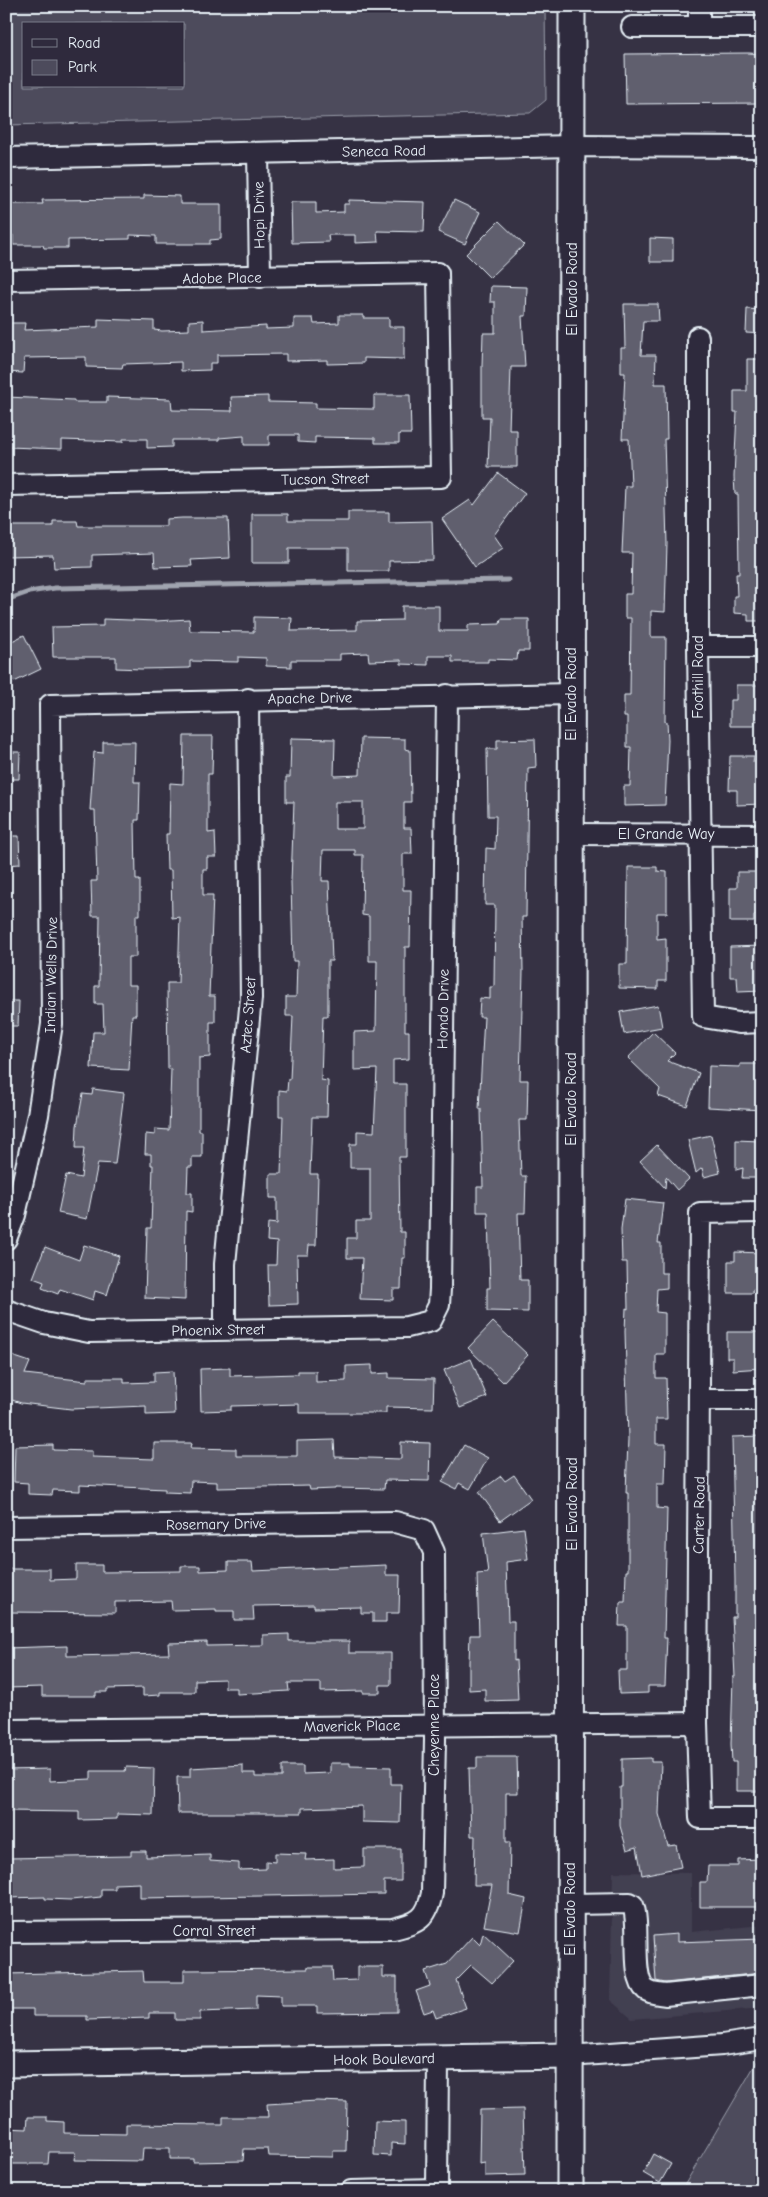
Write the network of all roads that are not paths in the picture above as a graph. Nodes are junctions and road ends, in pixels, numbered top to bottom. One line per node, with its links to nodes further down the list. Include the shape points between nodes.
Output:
1 (572, 6): 6 (main road, El Evado Road)
2 (699, 6): 4 (street)
3 (632, 27): 4 (street)
4 (699, 27): 5 (street)
5 (762, 28)
6 (573, 146): 7 (street, Seneca Road); 8 (street, Seneca Road); 17 (main road, El Evado Road)
7 (762, 147)
8 (258, 153): 9 (street, Seneca Road); 11 (street, Hopi Drive)
9 (6, 158)
10 (438, 273): 11 (street, Adobe Place); 14 (street, Tucson Street, via 441,477)
11 (260, 277): 12 (street, Adobe Place)
12 (6, 280)
13 (698, 337): 15 (street, Foothill Road)
14 (6, 485)
15 (698, 647): 16 (street); 22 (street, Foothill Road)
16 (762, 647)
17 (571, 694): 18 (street, Apache Drive); 21 (main road, El Evado Road)
18 (447, 696): 19 (street, Apache Drive); 28 (street, Hondo Drive, via 440,1289 439,1305)
19 (248, 699): 20 (street, Apache Drive); 29 (street, Aztec Street, via 251,998 225,1264)
20 (50, 705): 26 (street, Indian Wells Drive, via 52,1024 38,1115 15,1215)
21 (571, 834): 22 (street, El Grande Way); 35 (main road, El Evado Road)
22 (700, 834): 23 (street, El Grande Way); 24 (street, Foothill Road, via 703,1017 739,1023)
23 (762, 835)
24 (762, 1022)
25 (762, 1212): 30 (street, Carter Road, via 700,1213)
26 (6, 1239)
27 (6, 1310): 29 (street, Phoenix Street, via 44,1323 89,1332)
28 (432, 1321): 29 (street, Phoenix Street, via 408,1327)
29 (225, 1329)
30 (700, 1400): 31 (street); 34 (street, Carter Road)
31 (762, 1400)
32 (6, 1527): 33 (street, Rosemary Drive, via 396,1522)
33 (424, 1530): 36 (street, Cheyenne Place, via 434,1552)
34 (697, 1723): 35 (street, Maverick Place); 38 (street, Carter Road, via 700,1818)
35 (572, 1724): 36 (street, Maverick Place); 39 (main road, El Evado Road)
36 (435, 1726): 37 (street, Maverick Place); 40 (street, Cheyenne Place, via 432,1893 429,1907)
37 (6, 1730)
38 (762, 1818)
39 (571, 1904): 42 (street, via 630,1903 633,1906 639,1978 645,1989 653,1993 665,1995); 44 (main road, El Evado Road)
40 (420, 1920): 41 (street, Corral Street, via 394,1930)
41 (6, 1932)
42 (762, 1985)
43 (762, 2039): 44 (street, Hook Boulevard)
44 (569, 2056): 45 (main road, Hook Boulevard); 49 (main road, El Evado Road)
45 (438, 2058): 46 (main road, Hook Boulevard); 47 (street)
46 (6, 2064)
47 (437, 2190): 48 (street)
48 (351, 2191)
49 (570, 2191)

